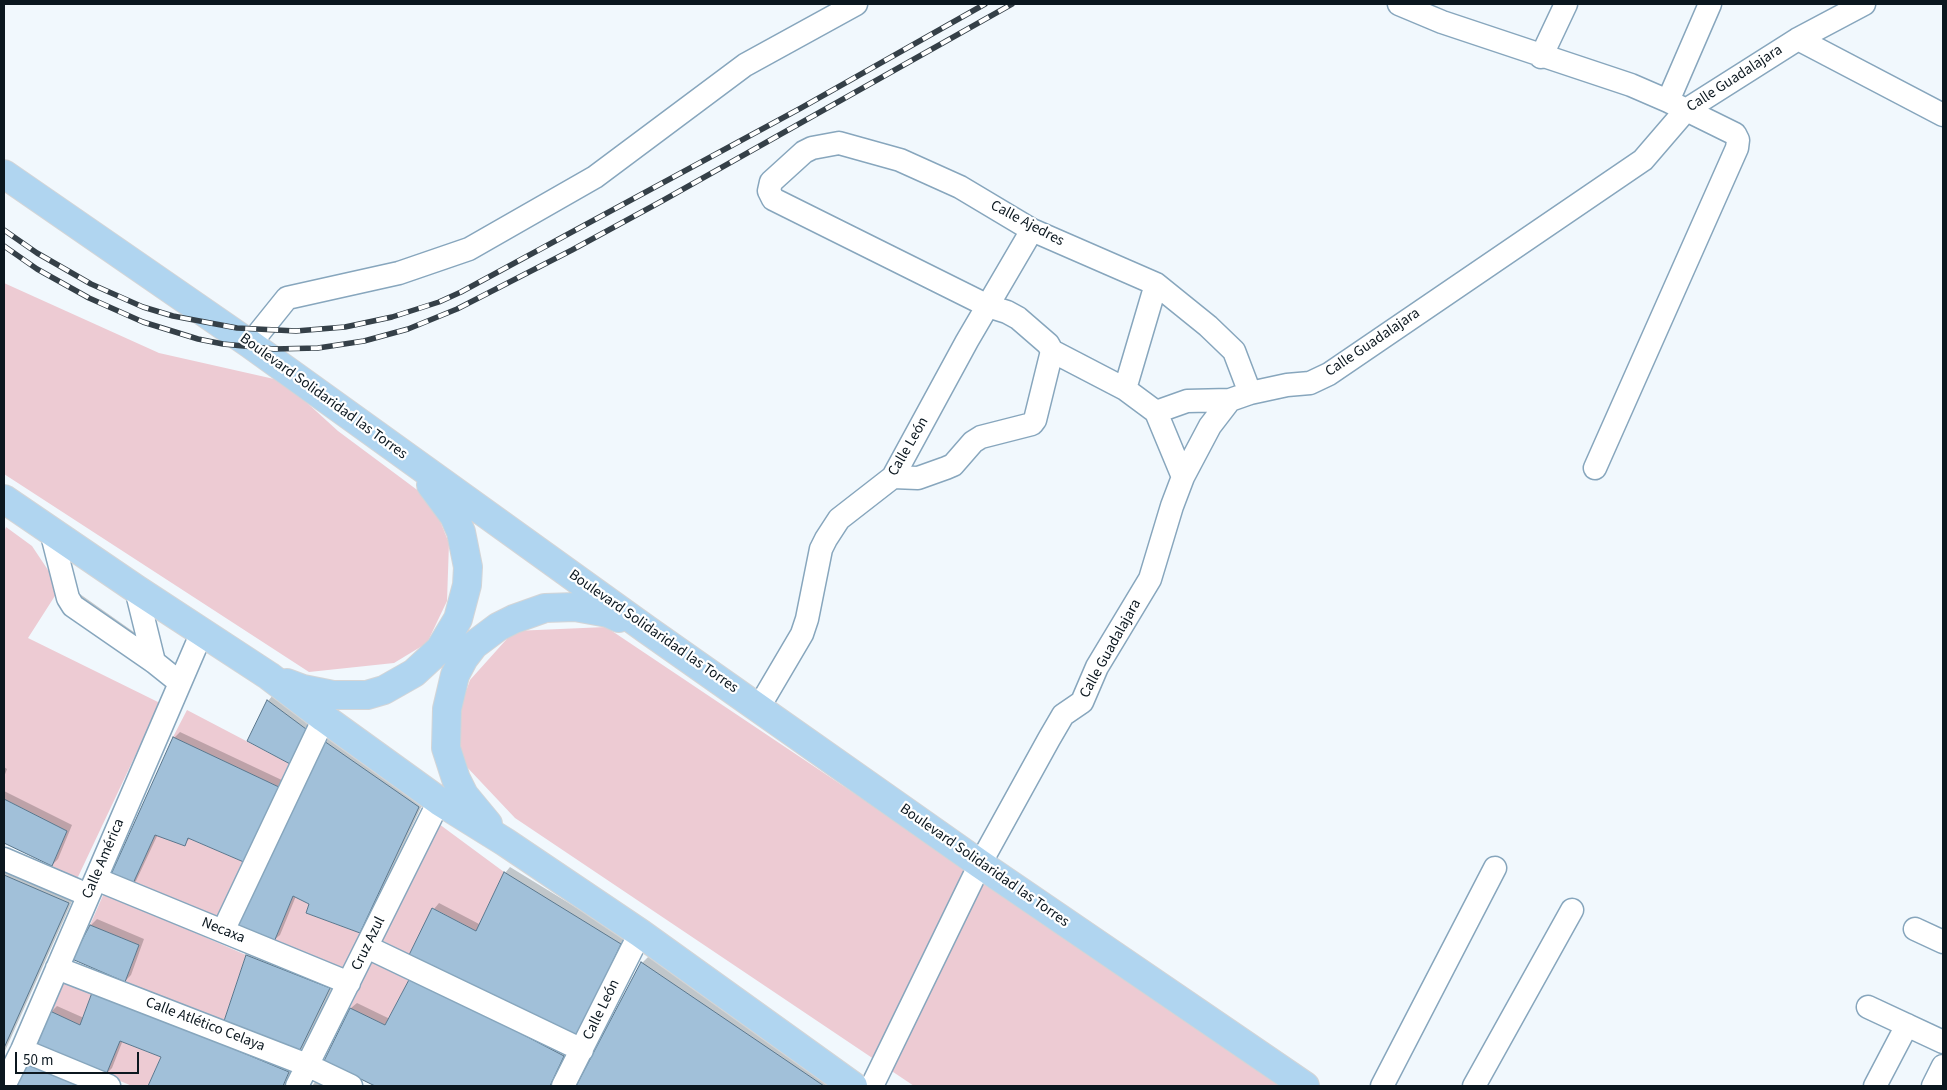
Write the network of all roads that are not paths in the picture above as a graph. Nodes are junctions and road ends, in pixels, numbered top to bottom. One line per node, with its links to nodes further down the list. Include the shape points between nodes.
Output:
1 (856, 4): 14 (street, via 745,65 595,177 486,240 399,273 287,298)
2 (1399, 4): 7 (street)
3 (1566, 4): 7 (street)
4 (1710, 4): 8 (street)
5 (1864, 4): 6 (street, Calle Guadalajara)
6 (1798, 39): 8 (street, Calle Guadalajara); 9 (street)
7 (1541, 57): 8 (street, via 1615,79)
8 (1677, 106): 17 (street, Calle Guadalajara, via 1643,160 1329,374 1310,383); 20 (street, via 1735,134 1737,148)
9 (1943, 115)
10 (4, 174): 14 (main road, Boulevard Solidaridad las Torres)
11 (1032, 230): 12 (street, Calle Ajedres); 13 (street, Calle León); 13 (street, Calle Ajedres, via 960,187 900,160 839,143 804,152 771,182 770,196)
12 (1156, 284): 16 (street); 17 (street, Calle Ajedres, via 1234,351)
13 (988, 306): 15 (street, via 1018,318); 21 (street, Calle León)
14 (250, 344): 19 (main road, Boulevard Solidaridad las Torres)
15 (1052, 351): 16 (street); 21 (street, via 1032,424 981,437 946,468 918,478)
16 (1125, 389): 18 (street)
17 (1240, 396): 18 (street, via 1187,401); 22 (street, Calle Guadalajara, via 1210,426)
18 (1156, 412): 22 (street)
19 (394, 448): 26 (main road, Boulevard Solidaridad las Torres); 29 (main road, via 445,502 460,532 468,567 467,585 450,635 414,673 384,690 367,695 333,695 303,689)
20 (1595, 468)
21 (893, 477): 31 (street, Calle León, via 839,519 826,539 802,634)
22 (1183, 477): 36 (street, Calle Guadalajara, via 1150,579 1097,668 1082,702 1063,716 1049,739)
23 (4, 499): 24 (main road)
24 (51, 531): 25 (main road); 28 (street, via 68,598 73,606)
25 (136, 589): 27 (main road); 28 (street)
26 (646, 629): 31 (main road, Boulevard Solidaridad las Torres); 34 (main road, via 608,613 574,607 545,608 498,627 474,645 464,658 447,709 446,748 464,794)
27 (202, 632): 29 (main road); 30 (street, Calle América)
28 (154, 662): 30 (street)
29 (269, 676): 32 (main road)
30 (180, 682): 38 (street, Calle América)
31 (759, 707): 36 (main road, Boulevard Solidaridad las Torres)
32 (324, 718): 33 (main road); 41 (street)
33 (439, 802): 34 (main road); 44 (street, Cruz Azul)
34 (504, 842): 42 (main road)
35 (4, 859): 38 (street, Necaxa)
36 (980, 864): 60 (street, Calle Guadalajara); 61 (main road, Boulevard Solidaridad las Torres)
37 (1495, 868): 62 (street)
38 (92, 887): 41 (street, Necaxa); 45 (street, Calle América)
39 (1572, 910): 63 (street)
40 (1915, 929): 43 (street)
41 (223, 932): 46 (street, Necaxa)
42 (640, 933): 51 (street, Calle León); 59 (main road)
43 (1943, 942)
44 (367, 947): 46 (street, Cruz Azul); 51 (street)
45 (57, 968): 50 (street, Calle América); 52 (street, Calle Atlético Celaya)
46 (350, 983): 52 (street, Cruz Azul)
47 (1868, 1007): 48 (street)
48 (1907, 1025): 49 (street); 64 (street)
49 (1943, 1042)
50 (22, 1050): 54 (street, Calle América); 55 (street)
51 (582, 1050): 58 (street, Calle León)
52 (307, 1065): 56 (street, Cruz Azul); 57 (street, Calle Atlético Celaya)
53 (1943, 1066): 65 (street)
54 (5, 1083)
55 (109, 1086)
56 (297, 1086)
57 (351, 1086)
58 (563, 1086)
59 (853, 1086)
60 (872, 1086)
61 (1305, 1086)
62 (1382, 1086)
63 (1474, 1086)
64 (1875, 1086)
65 (1933, 1086)

